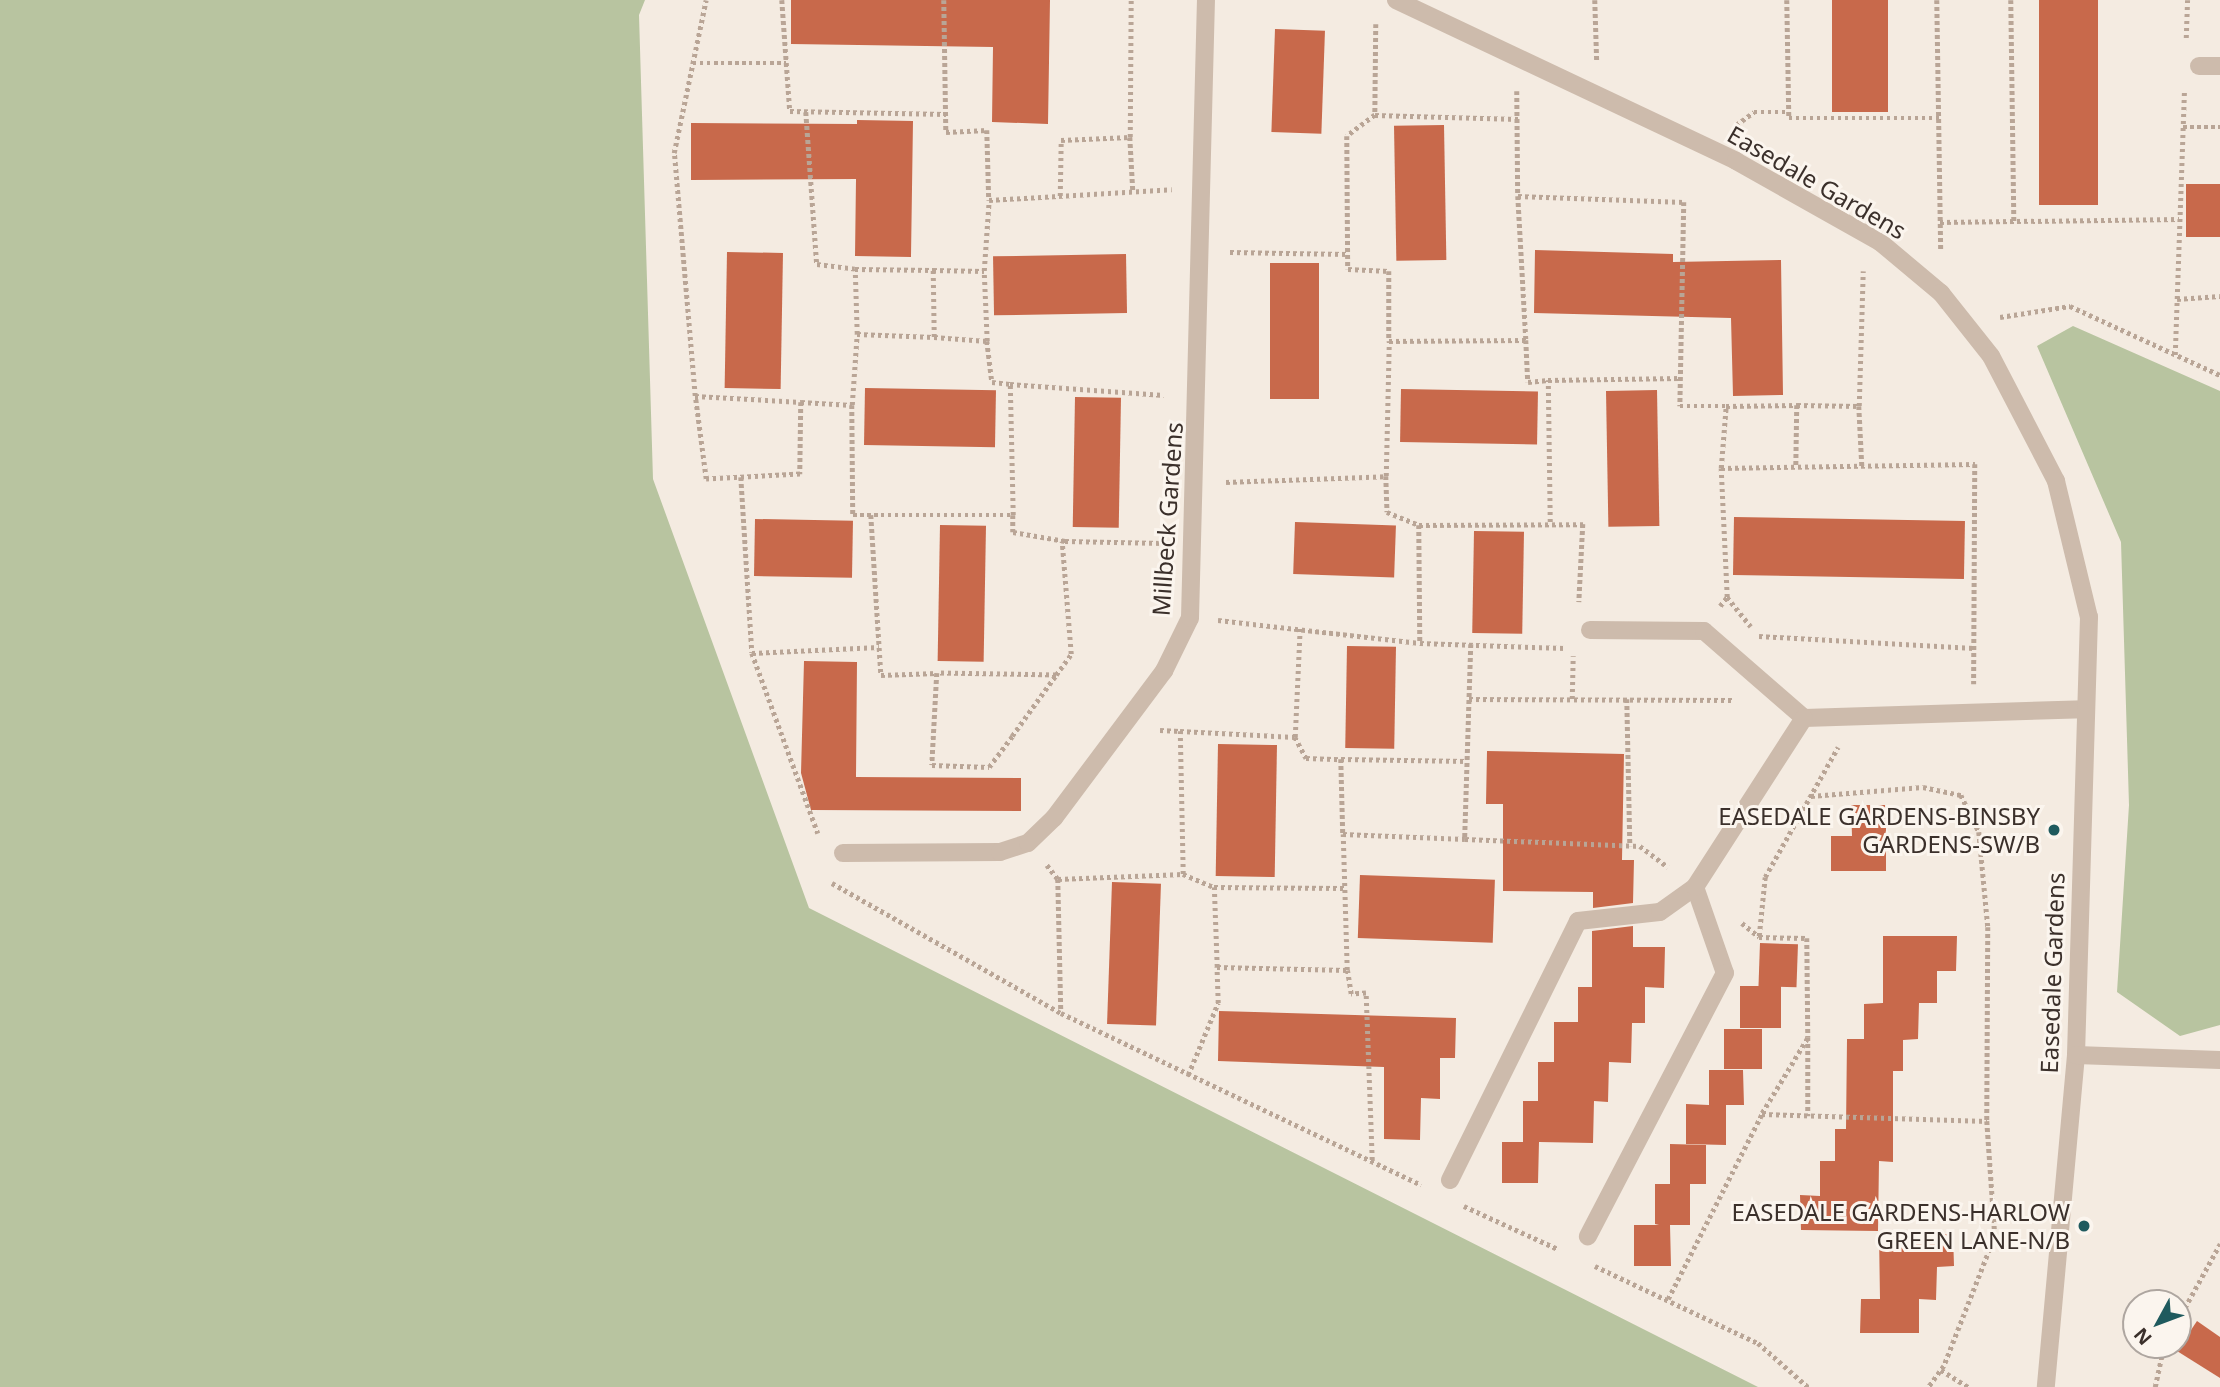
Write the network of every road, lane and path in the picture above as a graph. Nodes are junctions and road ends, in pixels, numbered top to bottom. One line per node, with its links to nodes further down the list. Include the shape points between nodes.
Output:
1 (706, 0): 15 (path)
2 (782, 0): 16 (path)
3 (944, 0): 24 (path)
4 (1130, 0): 30 (path)
5 (1206, 0): 31 (street, Millbeck Gardens)
6 (1396, 0): 14 (street, Easedale Gardens)
7 (1595, 0): 20 (path)
8 (1787, 0): 23 (path)
9 (1937, 0): 26 (path)
10 (2011, 0): 37 (path)
11 (2187, 0): 13 (path)
12 (1377, 13): 25 (path)
13 (2185, 40)
14 (1517, 57): 20 (street, Easedale Gardens); 27 (path)
15 (692, 63): 16 (path); 59 (path, via 674,153)
16 (786, 63): 21 (path, via 790,111)
17 (2199, 66): 18 (street)
18 (2220, 66)
19 (2184, 79): 28 (path)
20 (1597, 95): 39 (street, Easedale Gardens, via 1736,161)
21 (806, 112): 24 (path); 42 (path, via 817,264)
22 (1754, 112): 23 (path)
23 (1789, 112): 26 (path, via 1789,118)
24 (946, 114): 35 (path, via 946,132 986,130)
25 (1375, 115): 27 (path); 41 (path, via 1347,136)
26 (1939, 118): 38 (path)
27 (1518, 119): 34 (path)
28 (2183, 127): 29 (path); 36 (path)
29 (2220, 127)
30 (1130, 137): 32 (path); 33 (path, via 1061,139)
31 (1202, 187): 32 (path); 40 (street, Millbeck Gardens)
32 (1133, 191): 33 (path)
33 (1060, 196): 35 (path)
34 (1518, 196): 51 (path); 56 (path, via 1684,202)
35 (989, 200): 44 (path)
36 (2179, 219): 37 (path); 47 (path)
37 (2014, 221): 38 (path)
38 (1940, 222): 45 (path)
39 (1865, 233): 45 (street, Easedale Gardens); 65 (path)
40 (1201, 252): 41 (path); 60 (street, Millbeck Gardens)
41 (1348, 254): 53 (path, via 1348,269 1389,271)
42 (855, 269): 43 (path); 49 (path)
43 (933, 270): 44 (path); 50 (path)
44 (984, 271): 52 (path)
45 (1941, 293): 48 (street, Easedale Gardens)
46 (2220, 296): 47 (path)
47 (2177, 299): 54 (path)
48 (1965, 323): 54 (path, via 2070,306); 94 (street, Easedale Gardens, via 1991,356 2056,481 2089,617)
49 (857, 334): 50 (path); 62 (path)
50 (934, 337): 52 (path)
51 (1526, 340): 53 (path); 57 (path, via 1528,382)
52 (988, 341): 58 (path, via 992,382)
53 (1389, 341): 69 (path)
54 (2175, 355): 55 (path)
55 (2220, 375)
56 (1681, 378): 57 (path); 64 (path, via 1680,406)
57 (1548, 380): 74 (path)
58 (1010, 384): 60 (path); 73 (path)
59 (695, 396): 61 (path); 70 (path, via 706,479)
60 (1198, 397): 71 (street, Millbeck Gardens)
61 (801, 402): 62 (path); 70 (path, via 800,474)
62 (852, 405): 72 (path, via 852,515)
63 (1797, 405): 64 (path); 65 (path); 67 (path)
64 (1726, 406): 68 (path)
65 (1860, 407): 66 (path)
66 (1862, 466): 67 (path); 86 (path, via 1975,464)
67 (1796, 467): 68 (path)
68 (1721, 468): 78 (path)
69 (1386, 476): 71 (path); 75 (path, via 1387,512)
70 (741, 477): 87 (path)
71 (1197, 483): 77 (street, Millbeck Gardens)
72 (871, 515): 73 (path); 85 (path)
73 (1013, 515): 76 (path, via 1013,531)
74 (1550, 522): 75 (path); 81 (path, via 1583,524 1577,627)
75 (1419, 525): 83 (path)
76 (1062, 541): 77 (path); 89 (path, via 1071,654)
77 (1195, 543): 79 (street, Millbeck Gardens)
78 (1727, 597): 82 (path); 86 (path, via 1759,637)
79 (1190, 618): 80 (path); 104 (street, Millbeck Gardens, via 1164,671 1054,818)
80 (1300, 628): 83 (path); 98 (path)
81 (1590, 630): 82 (street)
82 (1704, 631): 93 (street)
83 (1420, 643): 84 (path)
84 (1471, 644): 90 (path); 91 (path, via 1574,648)
85 (879, 647): 87 (path); 88 (path, via 881,675)
86 (1974, 648): 95 (path)
87 (752, 653): 106 (path)
88 (937, 673): 89 (path); 89 (path, via 932,765 989,767)
89 (1056, 674)
90 (1469, 699): 91 (path); 100 (path)
91 (1573, 699): 92 (path)
92 (1627, 699): 93 (path); 105 (path)
93 (1784, 700): 97 (street)
94 (2084, 709): 95 (street); 119 (street, Easedale Gardens)
95 (1973, 713): 96 (street)
96 (1855, 716): 97 (street); 101 (path)
97 (1804, 718): 111 (street)
98 (1296, 737): 99 (path, via 1306,758); 108 (path, via 1180,731)
99 (1341, 759): 100 (path); 102 (path)
100 (1467, 761): 103 (path)
101 (1811, 796): 114 (path, via 1765,877); 124 (path, via 1923,787 1961,794 1979,832 1988,927)
102 (1343, 834): 103 (path); 112 (path)
103 (1465, 839): 105 (path)
104 (1028, 843): 107 (street, Millbeck Gardens, via 1000,852); 109 (path)
105 (1630, 846): 111 (path, via 1640,846)
106 (824, 851): 107 (path); 117 (path, via 833,886)
107 (843, 853)
108 (1183, 874): 109 (path); 110 (path)
109 (1058, 879): 117 (path)
110 (1214, 887): 112 (path); 115 (path)
111 (1695, 887): 126 (street, via 1660,912 1578,921); 127 (street, via 1725,973)
112 (1345, 888): 116 (path)
113 (1738, 920): 114 (path)
114 (1759, 937): 118 (path, via 1807,938)
115 (1217, 967): 116 (path); 121 (path, via 1218,1003)
116 (1347, 970): 125 (path, via 1351,994 1367,993)
117 (1061, 1013): 121 (path)
118 (1808, 1037): 122 (path); 123 (path)
119 (2076, 1055): 120 (street); 137 (street, Easedale Gardens)
120 (2220, 1060)
121 (1188, 1075): 125 (path)
122 (1762, 1114): 123 (path); 131 (path)
123 (1808, 1116): 124 (path)
124 (1987, 1121): 133 (path, via 1995,1236)
125 (1372, 1160): 126 (path)
126 (1445, 1187): 129 (path)
127 (1588, 1236): 129 (path)
128 (2220, 1244): 130 (path)
129 (1575, 1257): 131 (path)
130 (2192, 1295)
131 (1668, 1300): 134 (path, via 1759,1343)
132 (2161, 1359): 138 (path)
133 (1941, 1370): 135 (path); 136 (path)
134 (1808, 1387)
135 (1929, 1387)
136 (1968, 1387)
137 (2046, 1387)
138 (2155, 1387)

